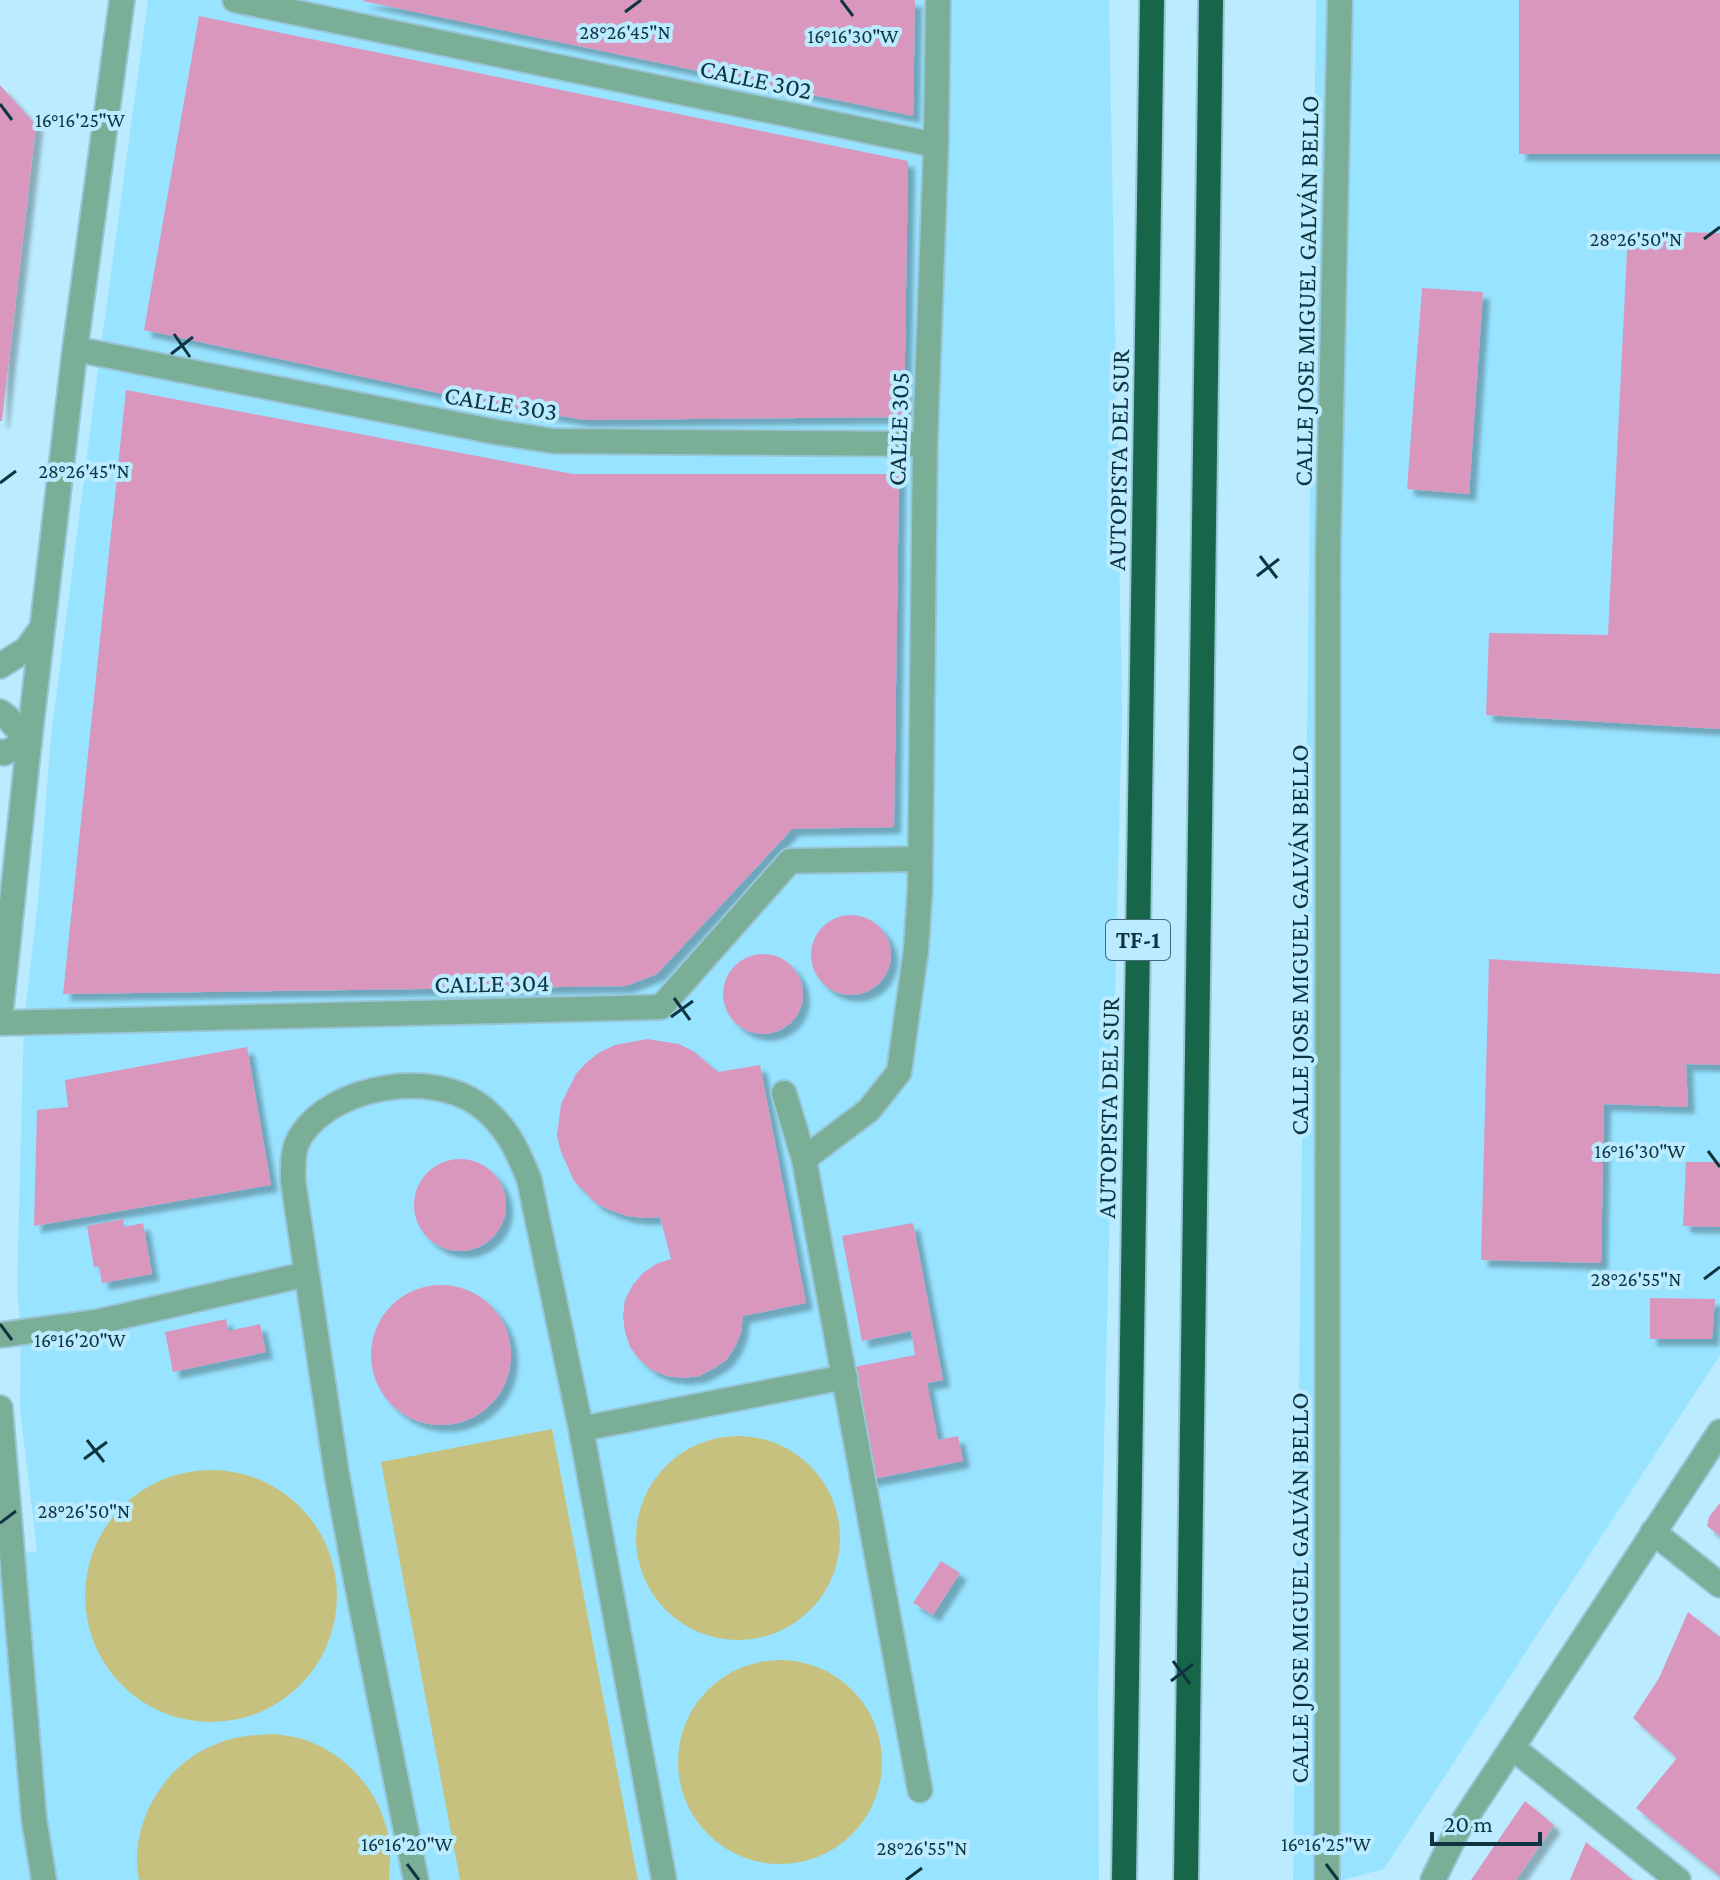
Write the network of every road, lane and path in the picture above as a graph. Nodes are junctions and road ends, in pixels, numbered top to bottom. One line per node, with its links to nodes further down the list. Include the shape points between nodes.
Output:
1 (122, 0): 8 (street)
2 (235, 0): 7 (street, CALLE 302)
3 (938, 0): 7 (street, CALLE 305)
4 (1152, 0): 37 (highway, AUTOPISTA DEL SUR / TF-1)
5 (1211, 0): 38 (highway, TF-1)
6 (1340, 0): 33 (street, CALLE JOSE MIGUEL GALVÁN BELLO, via 1328,552)
7 (936, 145): 9 (street, CALLE 305)
8 (75, 349): 9 (street, CALLE 303, via 553,441); 10 (street)
9 (925, 444): 16 (street, CALLE 305)
10 (43, 626): 11 (street, via 27,649); 13 (street)
11 (0, 666)
12 (0, 712): 13 (street)
13 (29, 742): 14 (street); 17 (street)
14 (0, 752)
15 (0, 854): 17 (street)
16 (919, 859): 19 (street, CALLE 304, via 790,861 661,1007); 21 (street, CALLE 305, via 916,950 899,1072 869,1110)
17 (13, 894): 18 (street)
18 (0, 1017)
19 (0, 1023)
20 (784, 1093): 21 (street)
21 (804, 1159): 24 (street)
22 (307, 1274): 23 (street, via 97,1322); 26 (street, via 293,1158 300,1136 319,1115 347,1097 414,1086 449,1090 477,1103 499,1122 529,1179); 35 (street, via 337,1476)
23 (0, 1335)
24 (845, 1377): 26 (street); 31 (street)
25 (0, 1408): 34 (street, via 34,1819)
26 (581, 1429): 36 (street)
27 (1720, 1432): 28 (street)
28 (1653, 1532): 29 (street); 30 (street)
29 (1720, 1585)
30 (1513, 1748): 32 (street); 41 (street)
31 (920, 1790)
32 (1457, 1831): 39 (street); 40 (street)
33 (1333, 1876)
34 (44, 1880)
35 (416, 1880)
36 (664, 1880)
37 (1124, 1880)
38 (1186, 1880)
39 (1415, 1880)
40 (1433, 1880)
41 (1678, 1880)

